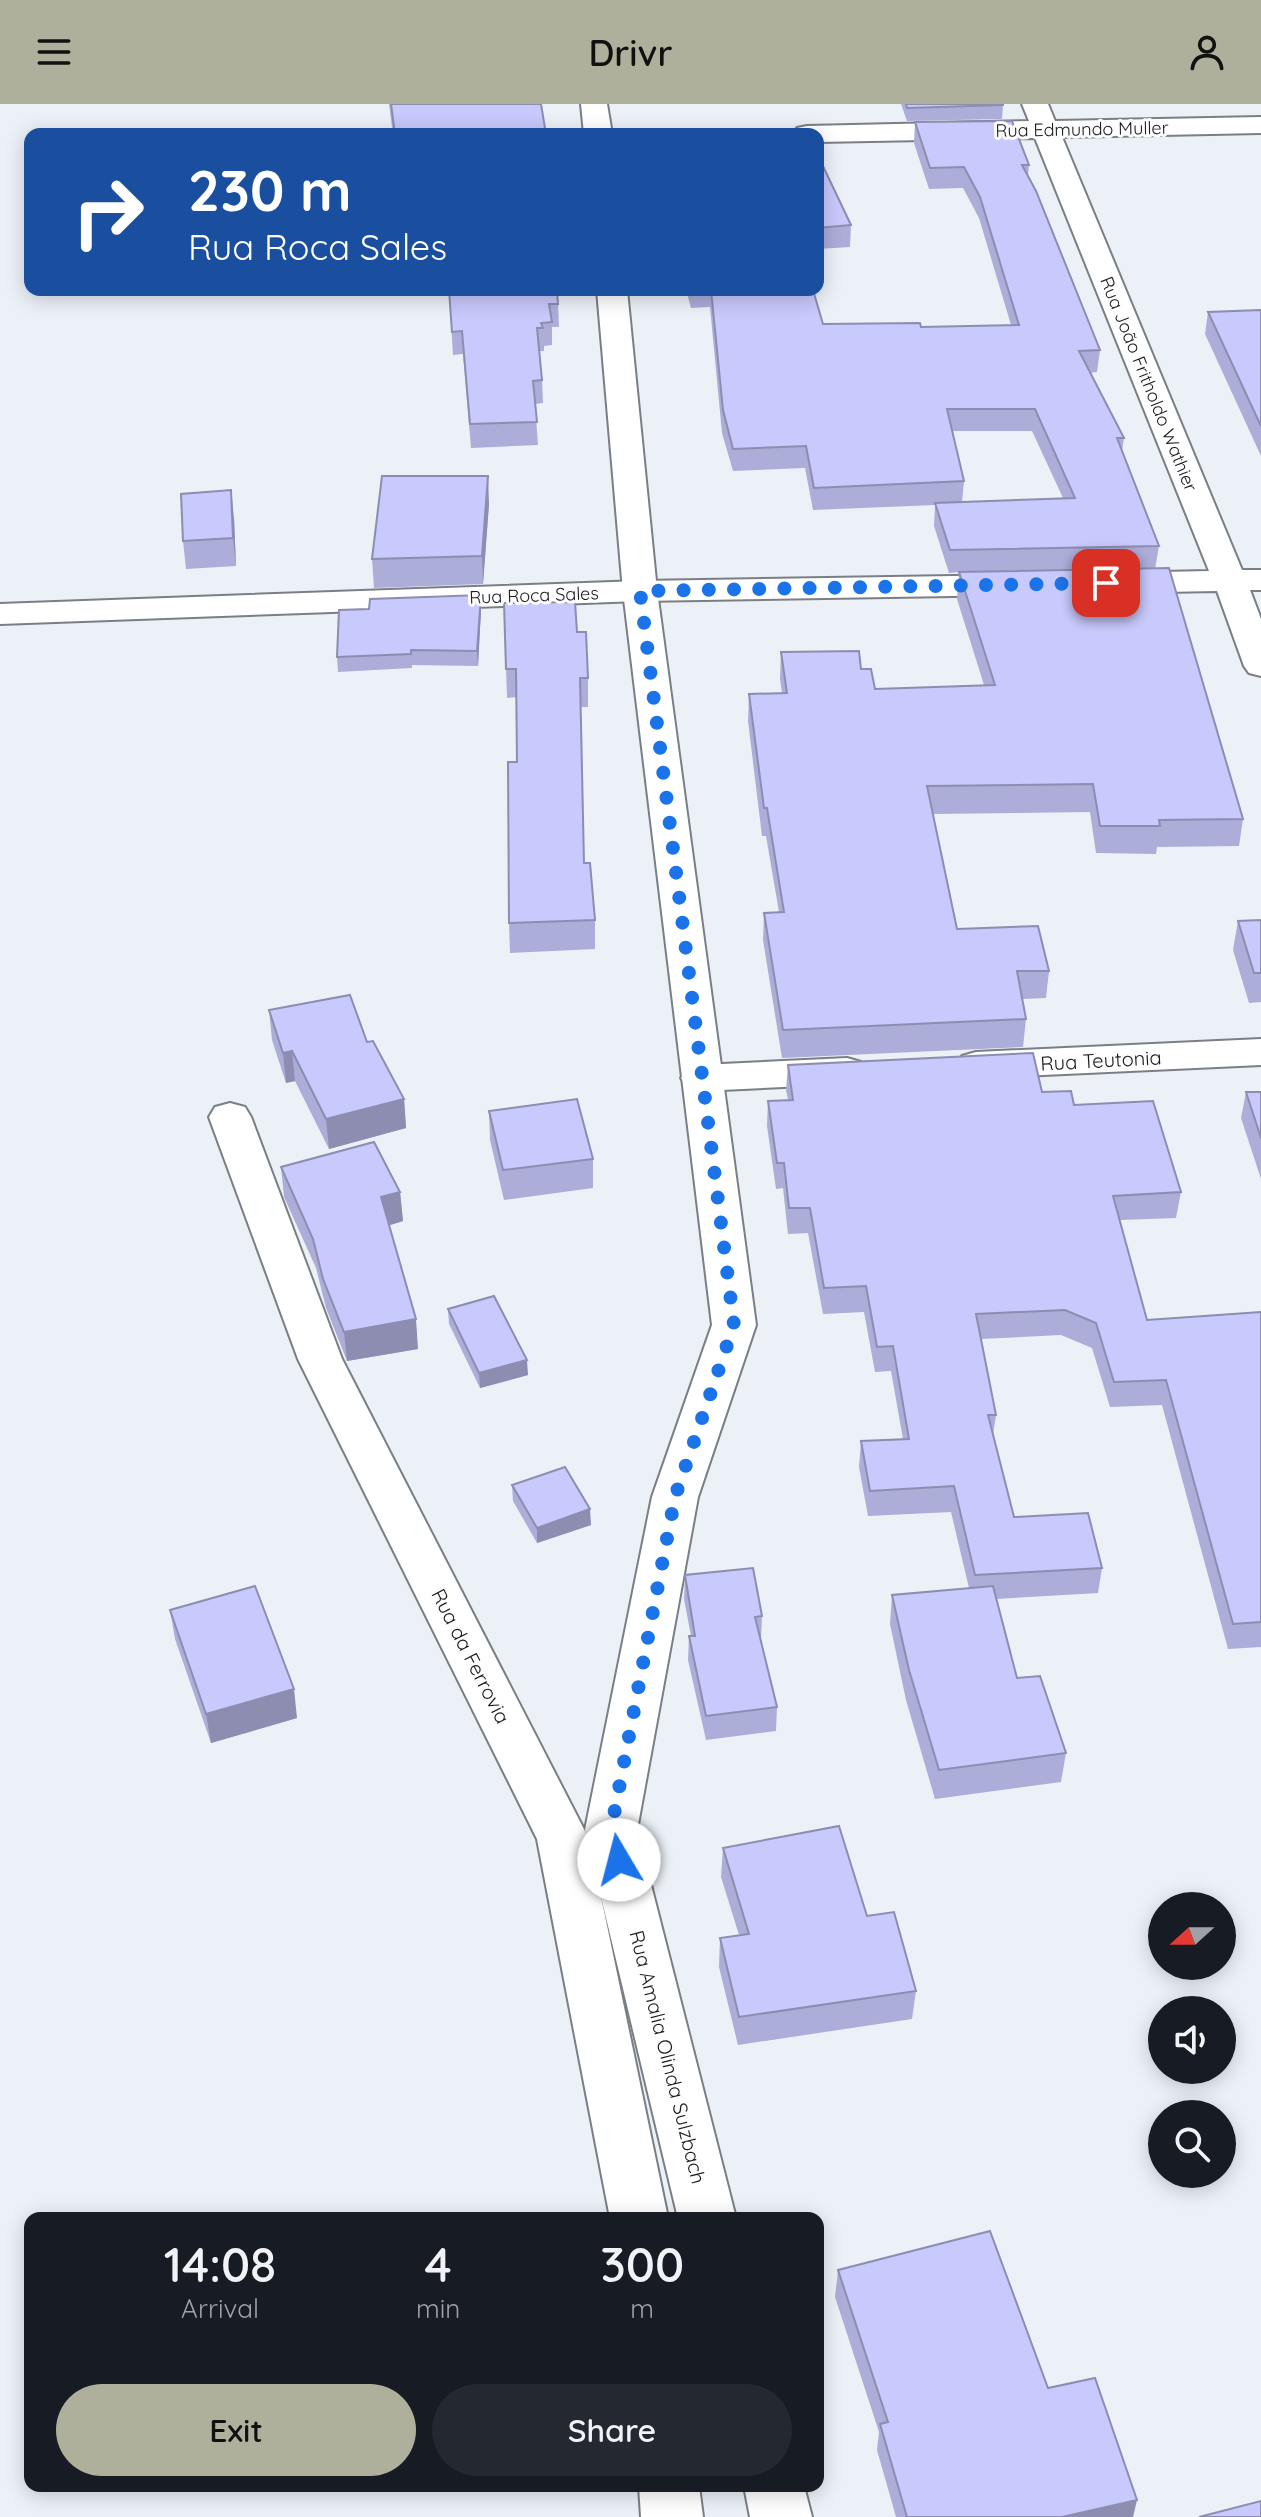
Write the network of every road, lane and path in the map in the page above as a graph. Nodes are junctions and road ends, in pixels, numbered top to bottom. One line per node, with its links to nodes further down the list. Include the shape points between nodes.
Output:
1 (594, 104): 4 (street)
2 (1040, 117): 3 (street, Rua Edmundo Muller); 5 (street, Rua Edmundo Muller); 7 (street, Rua João Fritholdo Wathier)
3 (1261, 125)
4 (597, 128)
5 (824, 133)
6 (613, 296): 8 (street, Rua Amalia Olinda Sulzbach)
7 (1246, 580): 8 (street, Rua Roca Sales); 10 (street, Rua João Fritholdo Wathier)
8 (640, 591): 9 (street, Rua Roca Sales); 14 (street, Rua Amalia Olinda Sulzbach)
9 (0, 614)
10 (1261, 666)
11 (1261, 1052): 12 (street, Rua Teutonia)
12 (935, 1067)
13 (888, 1069): 14 (street)
14 (701, 1078): 16 (street, Rua Amalia Olinda Sulzbach, via 734,1325 675,1497)
15 (230, 1117): 16 (street, Rua da Ferrovia, via 320,1359)
16 (587, 1834): 17 (street, Rua da Ferrovia); 18 (street, Rua Amalia Olinda Sulzbach)
17 (638, 2212)
18 (705, 2212)
19 (670, 2492): 21 (street)
20 (775, 2492): 22 (street)
21 (672, 2517)
22 (781, 2517)

